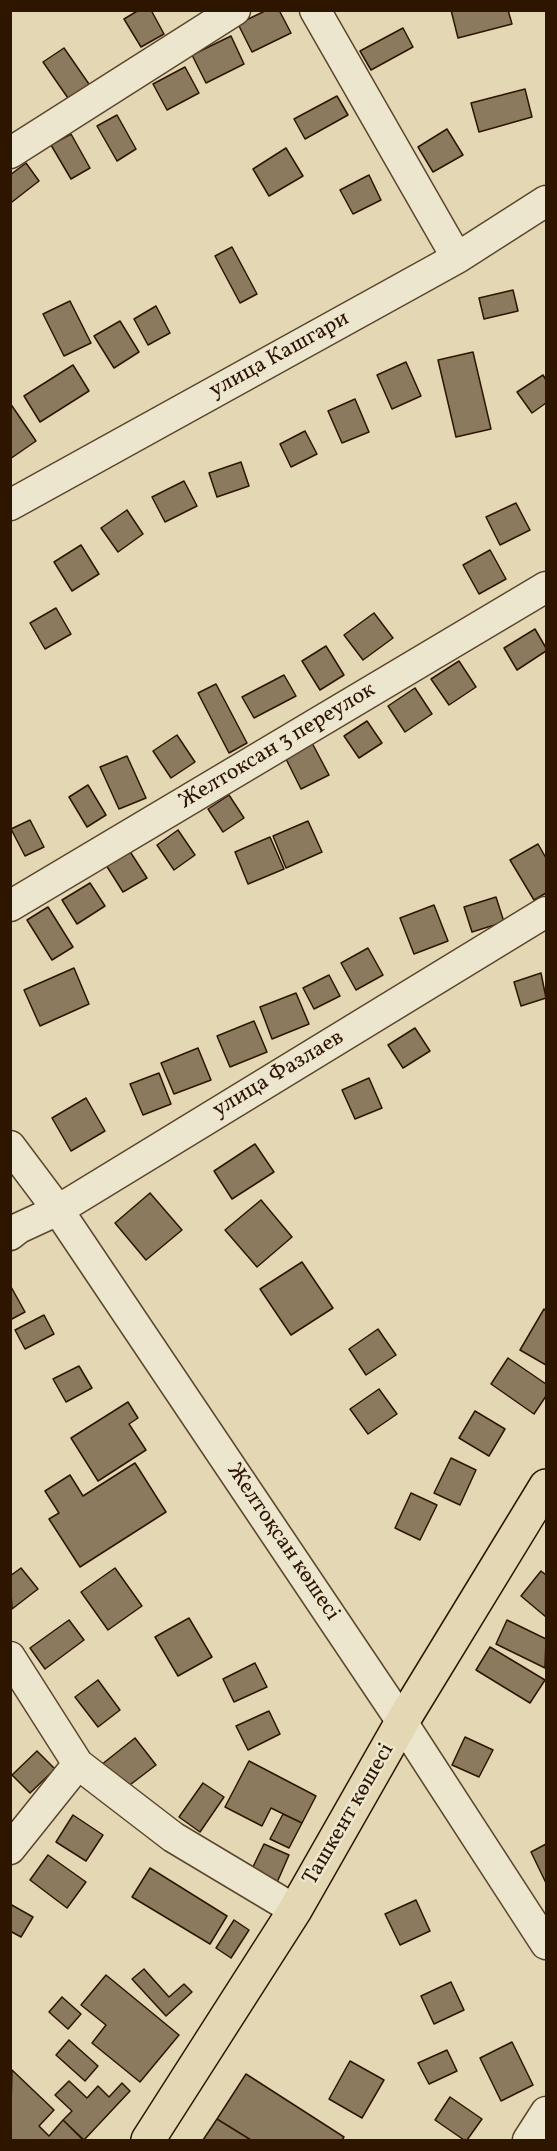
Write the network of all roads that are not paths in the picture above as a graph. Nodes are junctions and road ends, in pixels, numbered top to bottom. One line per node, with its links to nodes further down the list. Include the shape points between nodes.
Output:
1 (235, 10): 3 (street)
2 (315, 10): 5 (street)
3 (10, 153)
4 (546, 201): 5 (street, улица Кашгари)
5 (457, 258): 6 (street, улица Кашгари)
6 (10, 504)
7 (546, 587): 8 (street, Желтоксан 3 переулок)
8 (10, 906)
9 (546, 912): 11 (street, улица Фазлаев)
10 (10, 1146): 11 (street, Желтоқсан көшесі)
11 (58, 1210): 12 (street, улица Фазлаев); 15 (street, Желтоқсан көшесі)
12 (10, 1234)
13 (546, 1486): 15 (main road, Ташкент көшесі)
14 (10, 1657): 16 (street)
15 (402, 1722): 18 (main road, Ташкент көшесі); 19 (street, Желтоқсан көшесі)
16 (78, 1764): 17 (street); 18 (street, via 173,1837)
17 (10, 1849)
18 (295, 1910): 21 (main road, Ташкент көшесі)
19 (546, 1944)
20 (546, 2112): 22 (street)
21 (148, 2140)
22 (528, 2140)

